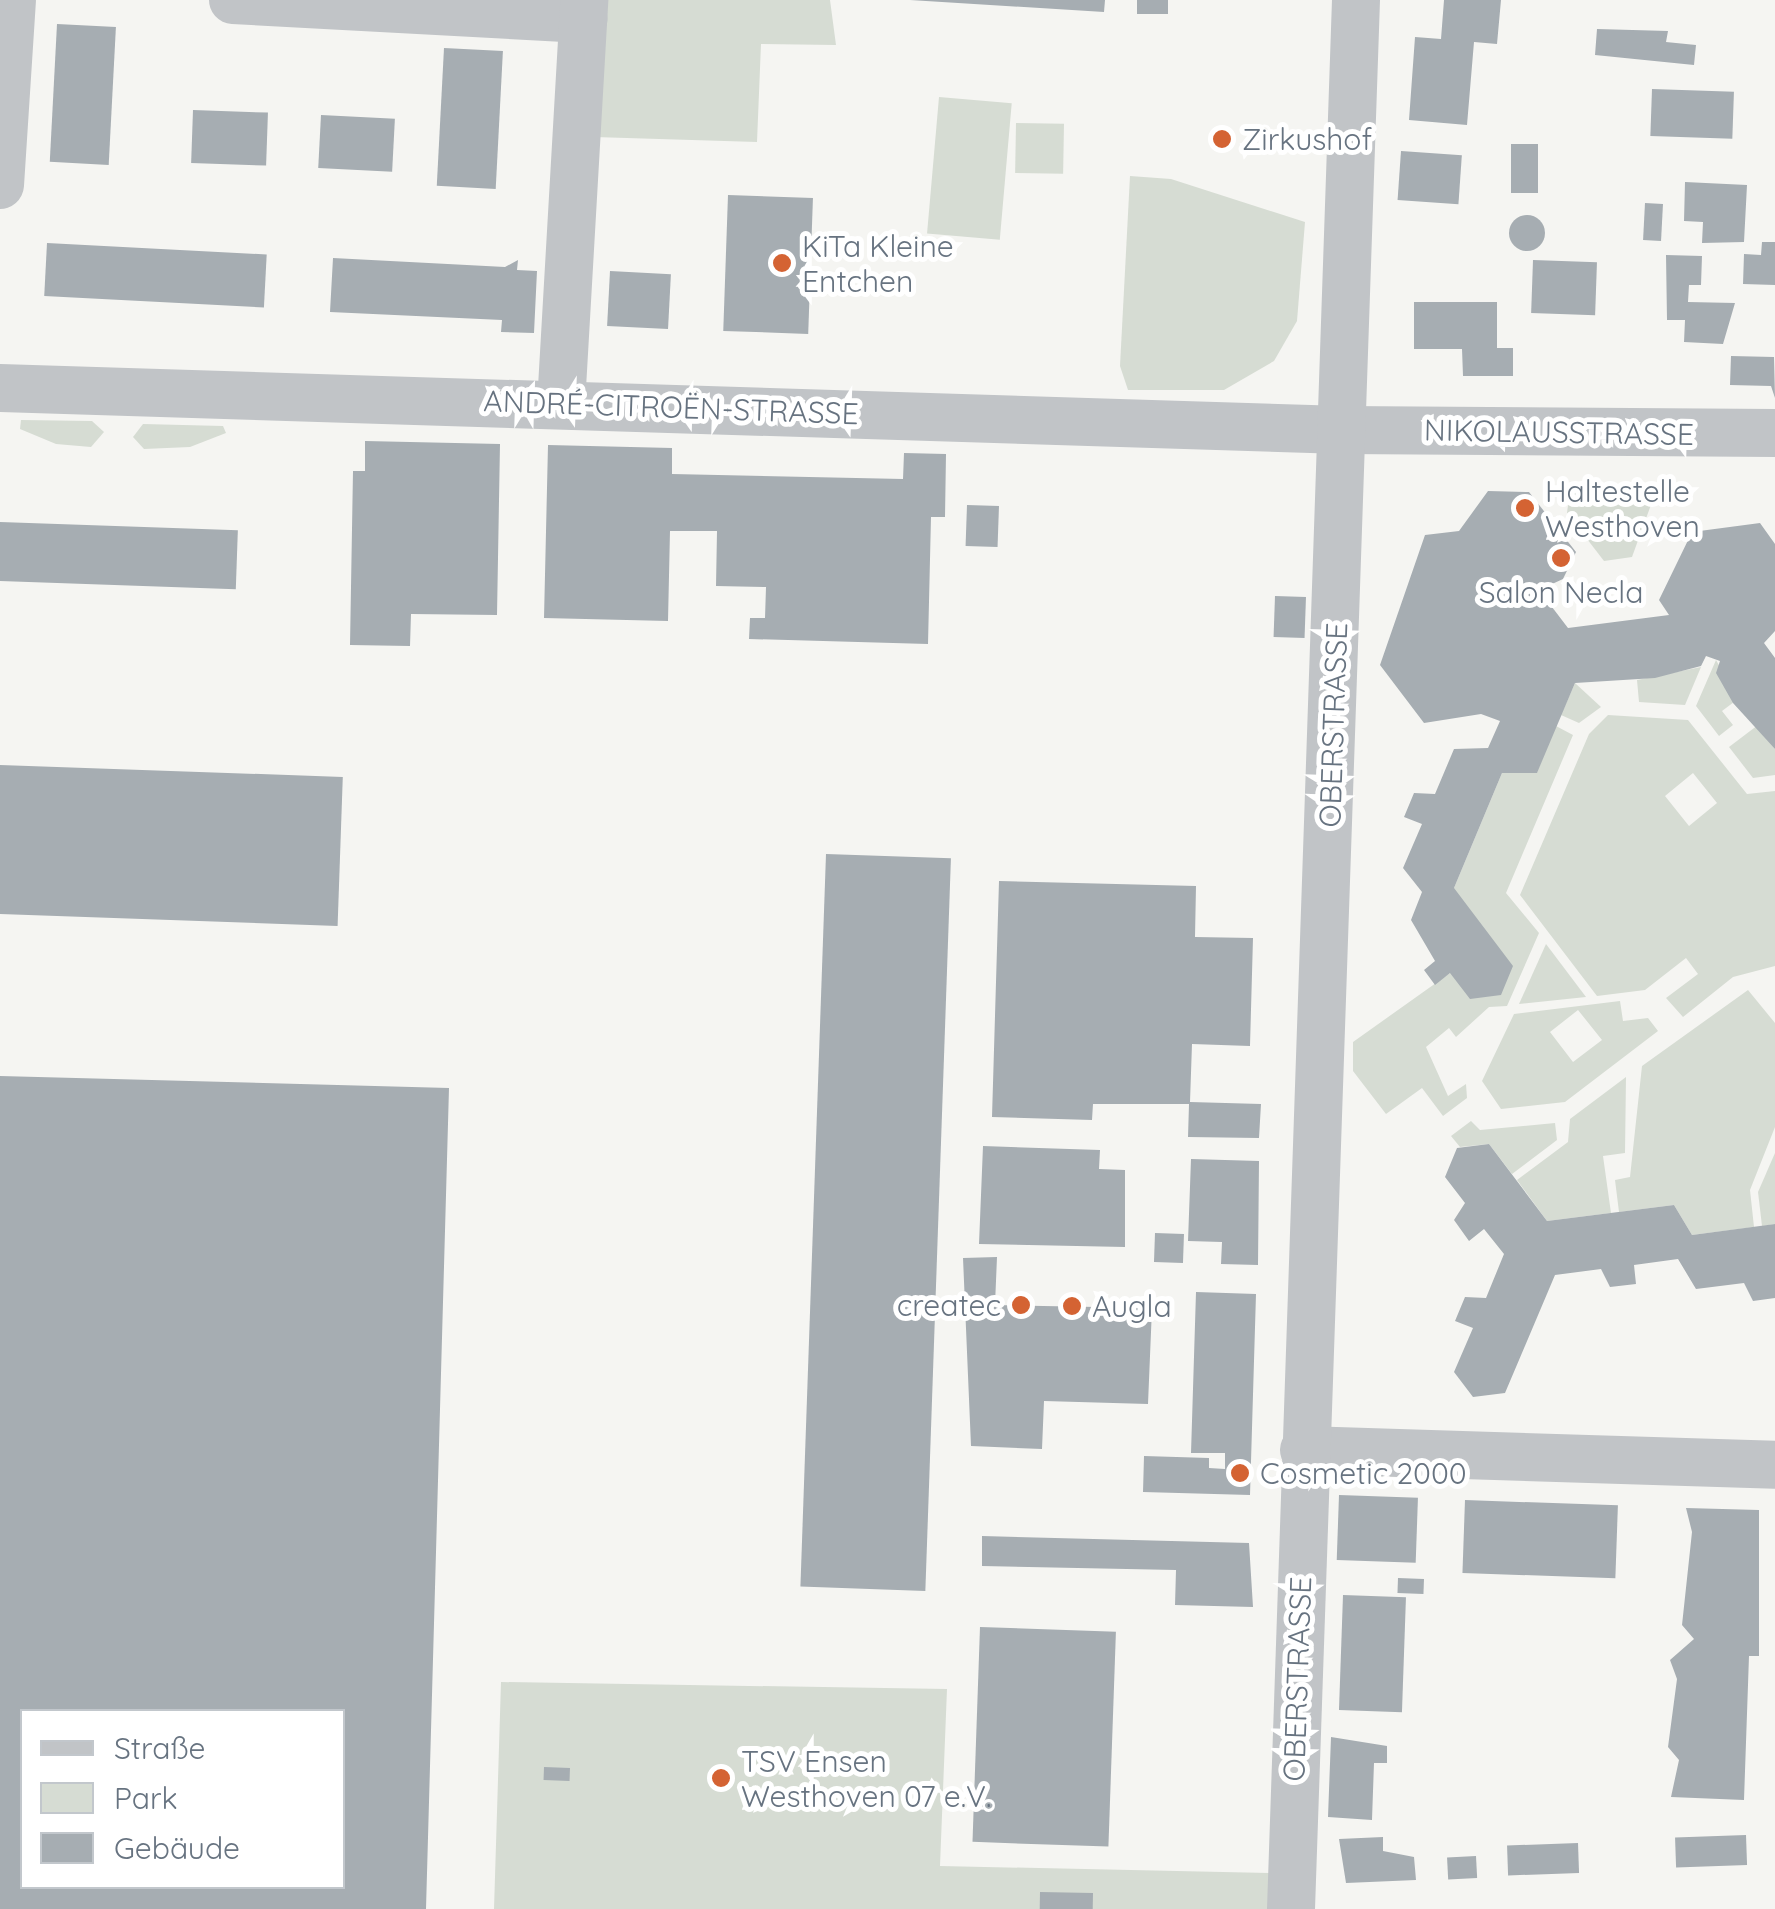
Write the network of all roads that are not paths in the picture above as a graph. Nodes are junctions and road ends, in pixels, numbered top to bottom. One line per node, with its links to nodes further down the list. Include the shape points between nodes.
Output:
1 (12, 0): 5 (street)
2 (233, 0): 4 (street)
3 (1356, 0): 8 (street, OBERSTRASSE)
4 (583, 10): 7 (street)
5 (0, 185)
6 (0, 388): 7 (street, ANDRÉ-CITROËN-STRASSE)
7 (560, 405): 8 (street, ANDRÉ-CITROËN-STRASSE)
8 (1342, 430): 9 (street, NIKOLAUSSTRASSE); 10 (street, OBERSTRASSE)
9 (1775, 433)
10 (1304, 1450): 11 (street); 12 (street, OBERSTRASSE)
11 (1775, 1464)
12 (1291, 1909)

